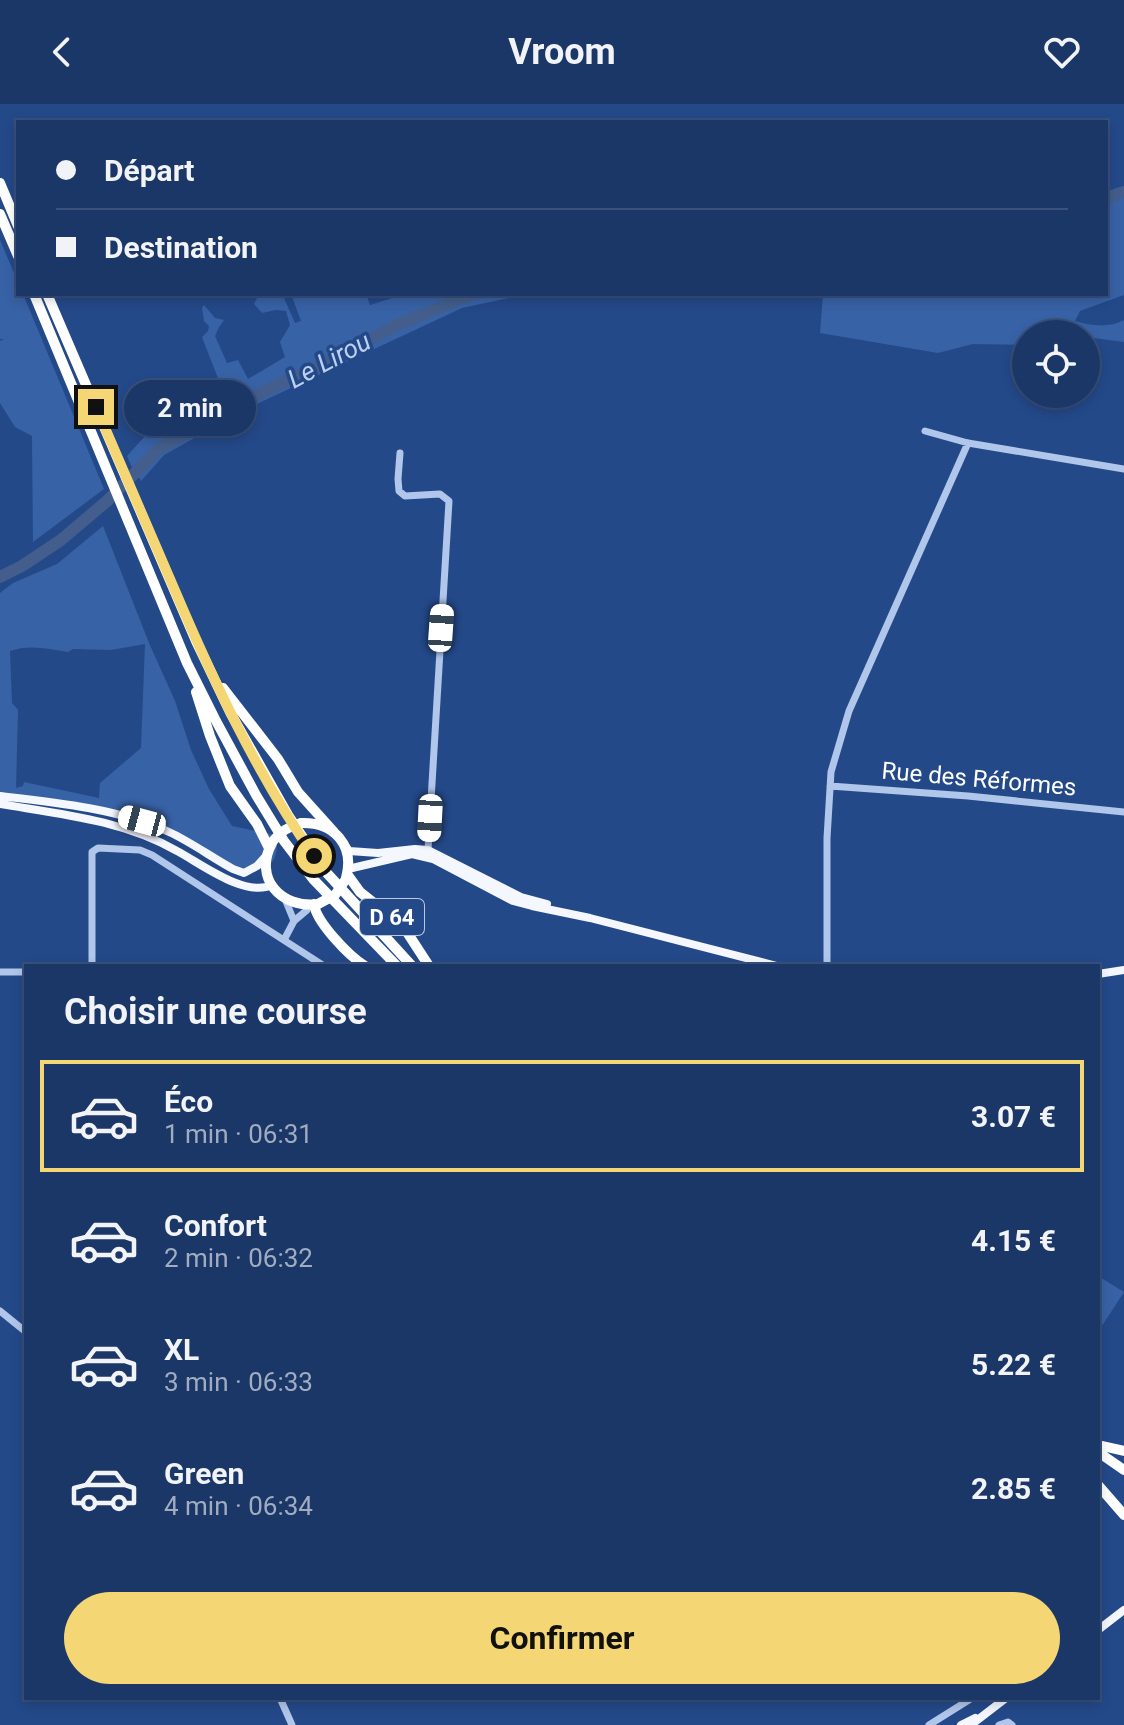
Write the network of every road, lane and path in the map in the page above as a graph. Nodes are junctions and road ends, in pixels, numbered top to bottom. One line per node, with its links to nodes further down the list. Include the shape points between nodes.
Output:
1 (0, 183): 3 (highway)
2 (0, 214): 4 (highway)
3 (16, 221)
4 (16, 251)
5 (35, 296): 12 (highway)
6 (48, 296): 11 (highway)
7 (925, 431): 8 (street)
8 (968, 443): 10 (street); 13 (street, via 849,711)
9 (400, 453): 19 (street, via 399,491 405,496 440,494 449,501)
10 (1124, 469)
11 (196, 641): 17 (highway, via 219,683 298,792); 30 (highway, via 298,833 325,871)
12 (187, 663): 18 (highway, via 230,786); 29 (highway, via 284,841)
13 (830, 786): 16 (street, Rue des Réformes); 33 (street)
14 (0, 796): 18 (main road, via 142,821 244,873 257,866)
15 (0, 804): 21 (main road, via 123,828 152,837 236,883)
16 (1124, 812)
17 (338, 836): 18 (highway, bridge, via 313,822 301,823 280,832); 19 (main road, via 349,851); 20 (highway, via 346,849)
18 (269, 848): 21 (highway)
19 (426, 853): 20 (main road); 32 (main road, via 513,901)
20 (347, 874): 23 (highway, bridge, via 335,895); 31 (highway, D 64, via 360,892 403,926)
21 (272, 885): 22 (highway)
22 (285, 899): 23 (highway); 24 (street)
23 (313, 904): 24 (street); 28 (highway, D 64, via 315,915 342,948)
24 (294, 921): 25 (street)
25 (284, 940): 26 (street, via 152,855 98,848 92,855); 27 (street)
26 (92, 964)
27 (321, 964)
28 (362, 964)
29 (395, 964)
30 (410, 964)
31 (428, 964)
32 (769, 964)
33 (827, 964)
34 (1124, 970): 37 (main road)
35 (0, 972): 36 (street)
36 (24, 972)
37 (1100, 974)
38 (0, 1311): 39 (street)
39 (24, 1330)
40 (1100, 1445): 41 (highway)
41 (1124, 1451)
42 (1100, 1454): 44 (highway)
43 (1100, 1460): 44 (highway)
44 (1124, 1473)
45 (1100, 1487): 46 (highway)
46 (1124, 1515)
47 (1124, 1611): 48 (main road)
48 (1100, 1629)
49 (281, 1700): 53 (street)
50 (969, 1700): 54 (street)
51 (1003, 1700): 52 (main road)
52 (986, 1713): 55 (main road); 56 (main road)
53 (292, 1725)
54 (929, 1725)
55 (961, 1725)
56 (971, 1725)
57 (999, 1725): 58 (street)
58 (1012, 1725)

